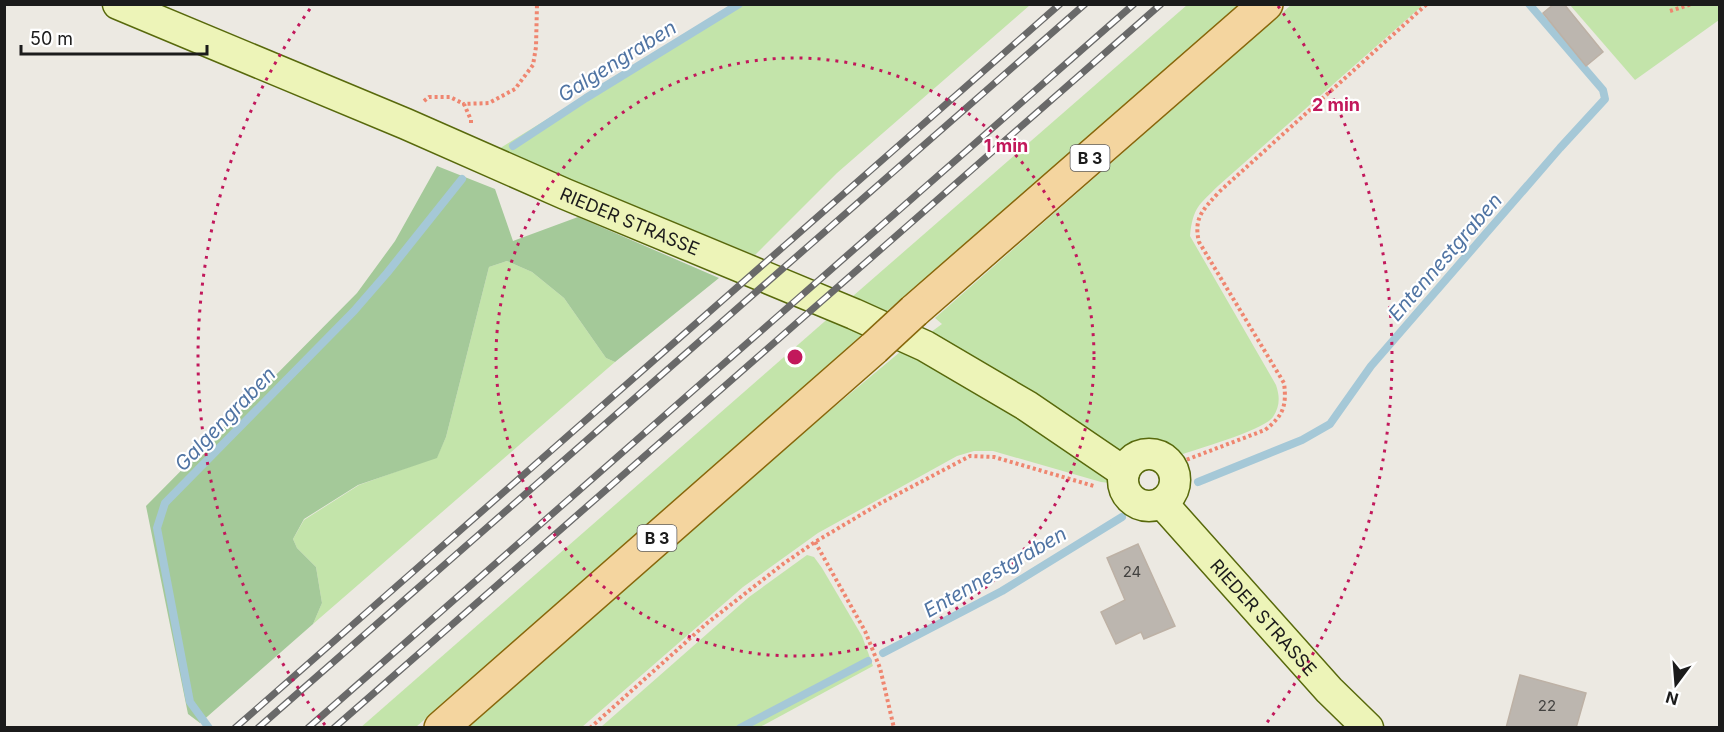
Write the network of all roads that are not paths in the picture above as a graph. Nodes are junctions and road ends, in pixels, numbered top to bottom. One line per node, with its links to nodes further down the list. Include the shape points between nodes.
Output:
1 (118, 4): 3 (street, RIEDER STRASSE, via 924,346 1027,406)
2 (1266, 4): 5 (main road, B 3, bridge)
3 (1124, 479): 4 (street, RIEDER STRASSE, via 1132,500 1138,504); 4 (street, via 1132,460 1138,457 1147,454 1164,460 1174,474 1174,483 1168,498)
4 (1161, 503): 6 (street, RIEDER STRASSE)
5 (441, 728)
6 (1368, 728)

